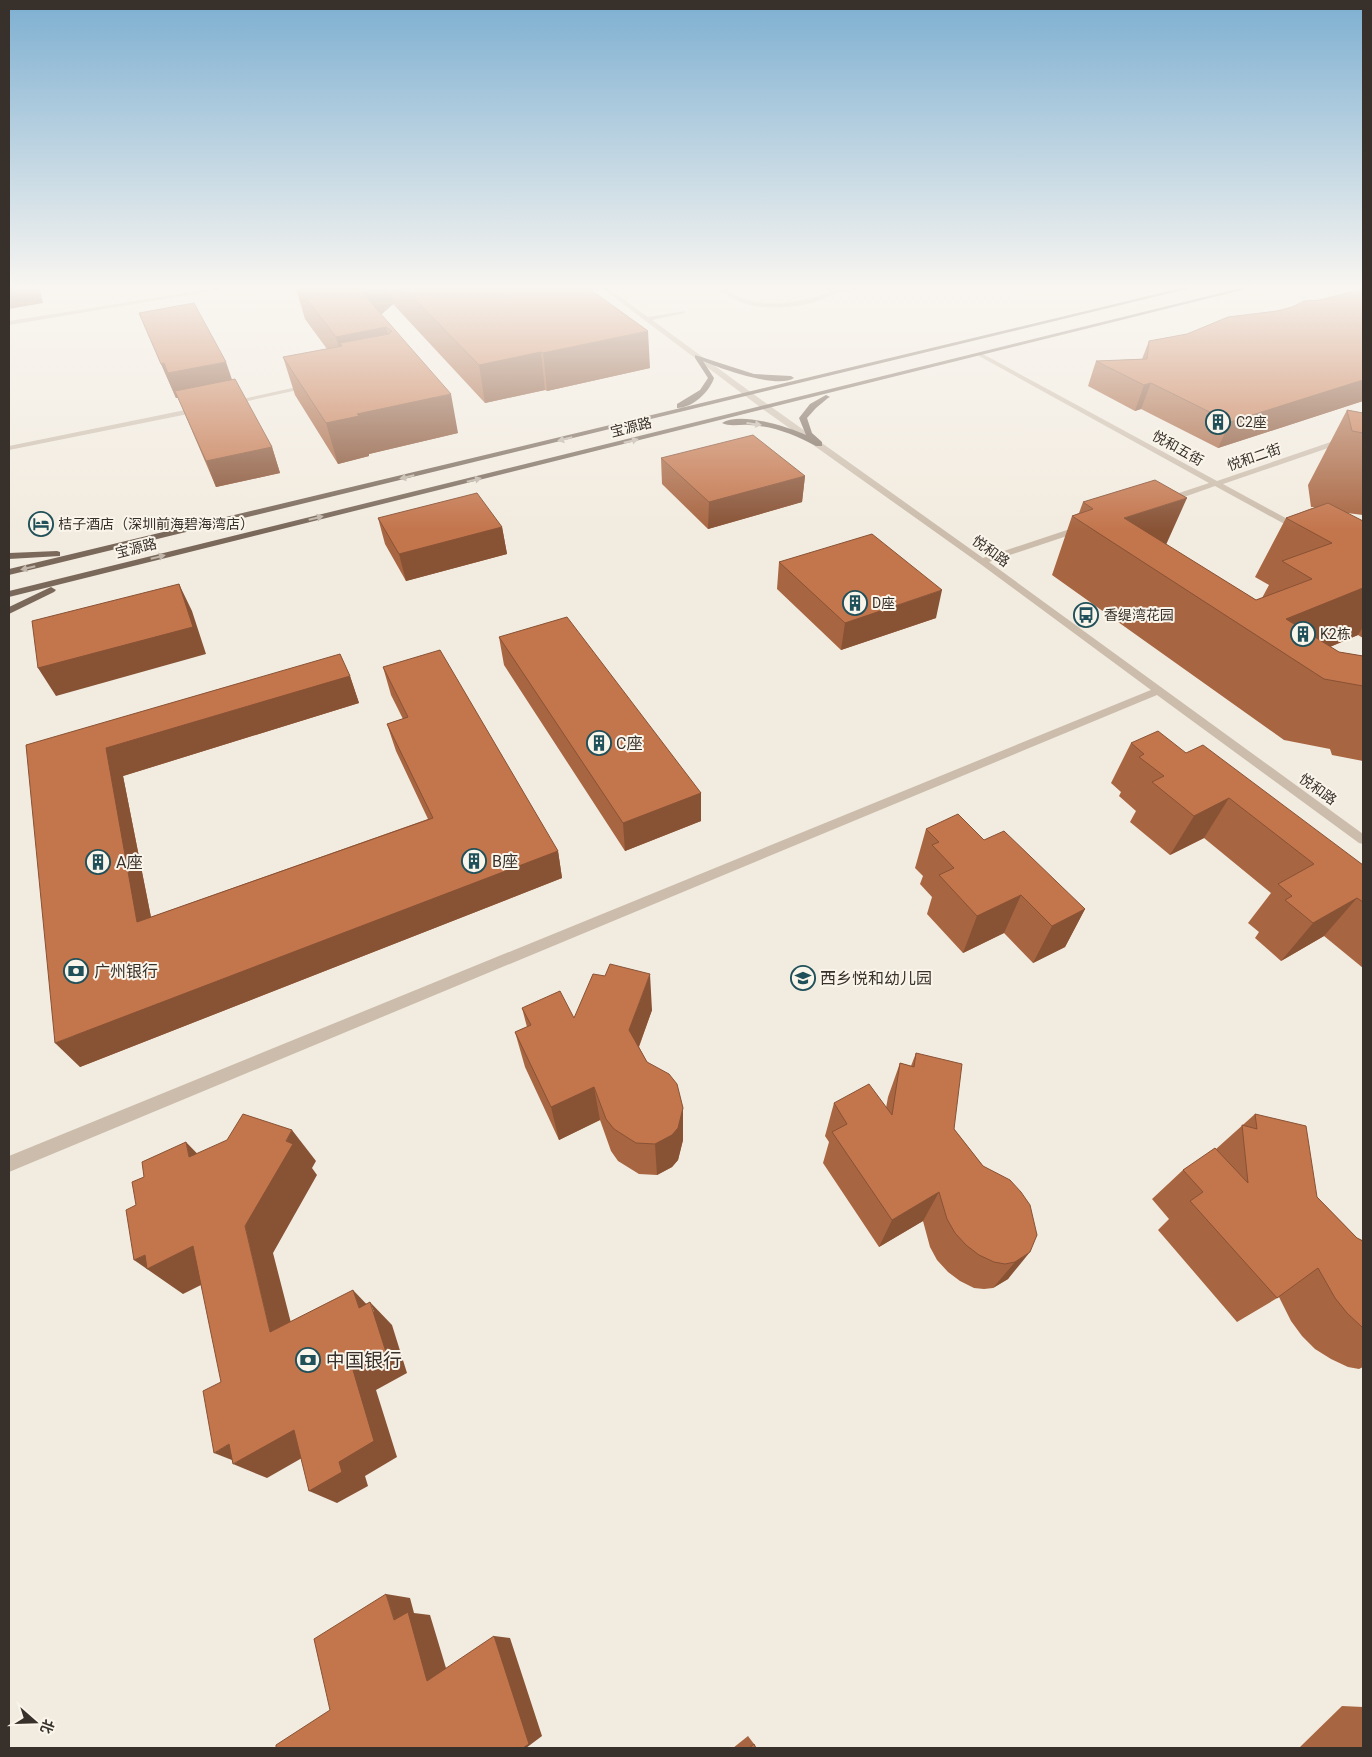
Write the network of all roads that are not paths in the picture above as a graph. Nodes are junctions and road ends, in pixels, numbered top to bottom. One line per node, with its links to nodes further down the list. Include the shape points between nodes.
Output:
1 (704, 367): 14 (main road, via 711,378 703,392)
2 (712, 367): 10 (street, 悦和路)
3 (723, 367): 7 (main road, via 764,378)
4 (856, 367): 7 (main road, 宝源路)
5 (932, 367): 9 (main road, 宝源路)
6 (1003, 367): 19 (street, 悦和五街)
7 (843, 370): 10 (main road, 宝源路)
8 (318, 384): 11 (street)
9 (850, 387): 13 (main road, 宝源路); 17 (main road, via 827,396 808,410 805,425)
10 (748, 394): 13 (street, 悦和路); 14 (main road, 宝源路)
11 (221, 404)
12 (212, 406): 18 (street)
13 (767, 408): 16 (main road, 宝源路); 17 (street, 悦和路)
14 (649, 418): 23 (main road, 宝源路, one-way to 23)
15 (1363, 434): 19 (street, 悦和二街)
16 (654, 435): 17 (main road, one-way to 17, via 735,422 785,428); 26 (main road, 宝源路, one-way to 16)
17 (819, 444): 25 (street, 悦和路)
18 (9, 448)
19 (1216, 484): 20 (street, 悦和二街); 22 (street, 悦和五街)
20 (1160, 502)
21 (1095, 524): 25 (street)
22 (1303, 531)
23 (118, 546): 24 (main road); 27 (main road, 宝源路, one-way to 27)
24 (9, 556)
25 (982, 561): 30 (street, 悦和路)
26 (127, 565): 28 (main road, 宝源路); 29 (main road, via 66,584)
27 (9, 572)
28 (9, 594)
29 (9, 611)
30 (1159, 690): 31 (street, 悦和路); 32 (street)
31 (1363, 840)
32 (9, 1164)

